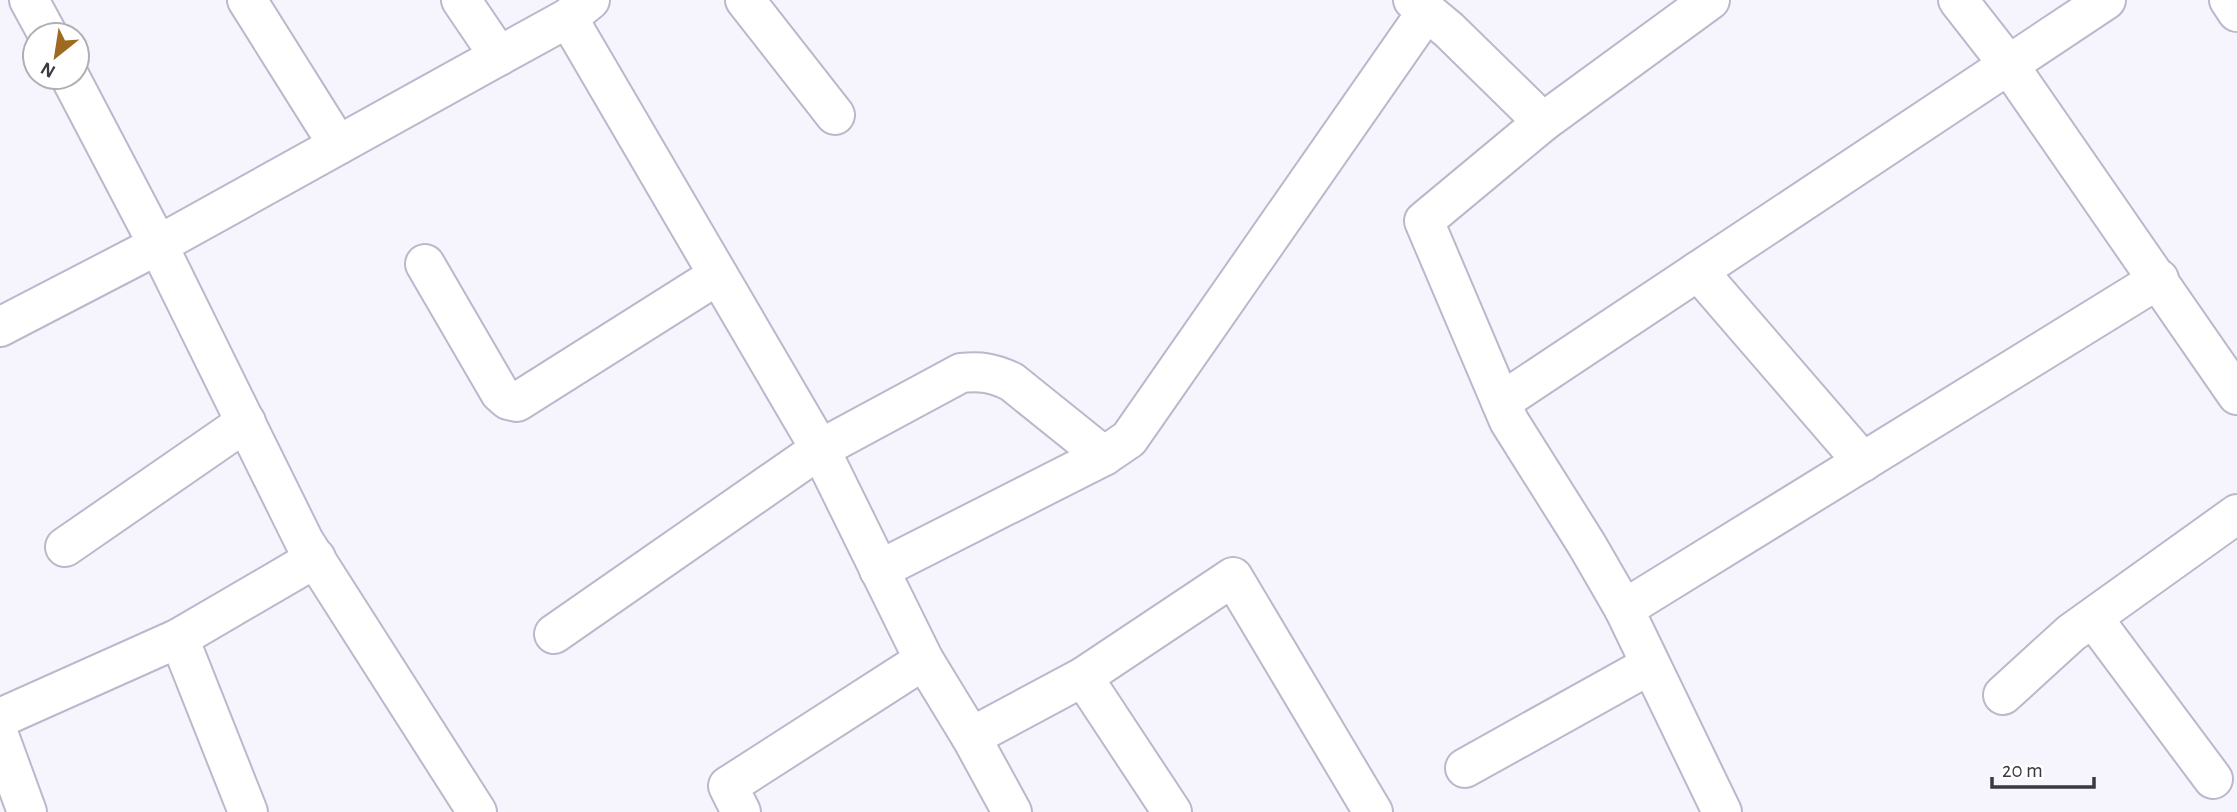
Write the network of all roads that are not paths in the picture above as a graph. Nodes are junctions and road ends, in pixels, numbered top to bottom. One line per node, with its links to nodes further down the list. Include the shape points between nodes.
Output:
1 (29, 0): 12 (street)
2 (247, 0): 18 (street)
3 (461, 0): 13 (street)
4 (745, 0): 16 (street)
5 (1710, 0): 17 (street)
6 (1958, 0): 14 (street)
7 (2106, 0): 14 (street)
8 (2229, 0): 11 (street)
9 (1420, 6): 17 (street); 29 (street, via 1129,439)
10 (579, 9): 13 (street); 22 (street)
11 (2237, 12)
12 (40, 21)
13 (499, 56): 18 (street)
14 (2008, 64): 21 (street); 23 (street)
15 (77, 91): 19 (street)
16 (835, 115)
17 (1543, 122): 26 (street, via 1424,221)
18 (338, 145): 19 (street)
19 (158, 245): 24 (street); 27 (street)
20 (425, 264): 22 (street, via 500,393 517,402)
21 (1698, 271): 26 (street); 30 (street)
22 (718, 275): 28 (street)
23 (2159, 279): 25 (street); 30 (street)
24 (0, 327)
25 (2237, 395)
26 (1501, 402): 35 (street)
27 (246, 422): 32 (street); 33 (street)
28 (820, 449): 29 (street, via 961,373 980,371 1012,382); 34 (street); 37 (street)
29 (1104, 456): 34 (street)
30 (1863, 462): 35 (street)
31 (2237, 514): 36 (street)
32 (65, 547)
33 (316, 558): 38 (street); 51 (street)
34 (879, 570): 39 (street)
35 (1624, 609): 40 (street)
36 (2093, 618): 42 (street); 47 (street)
37 (554, 634)
38 (179, 638): 43 (street); 50 (street)
39 (924, 660): 44 (street); 52 (street, via 727,786)
40 (1650, 665): 46 (street); 55 (street)
41 (1083, 677): 44 (street); 53 (street); 54 (street, via 1233,577)
42 (2003, 695)
43 (0, 718)
44 (971, 737): 48 (street)
45 (0, 738): 49 (street)
46 (1465, 768)
47 (2213, 779)
48 (1007, 810)
49 (27, 812)
50 (248, 812)
51 (477, 812)
52 (741, 812)
53 (1172, 812)
54 (1373, 812)
55 (1722, 812)

